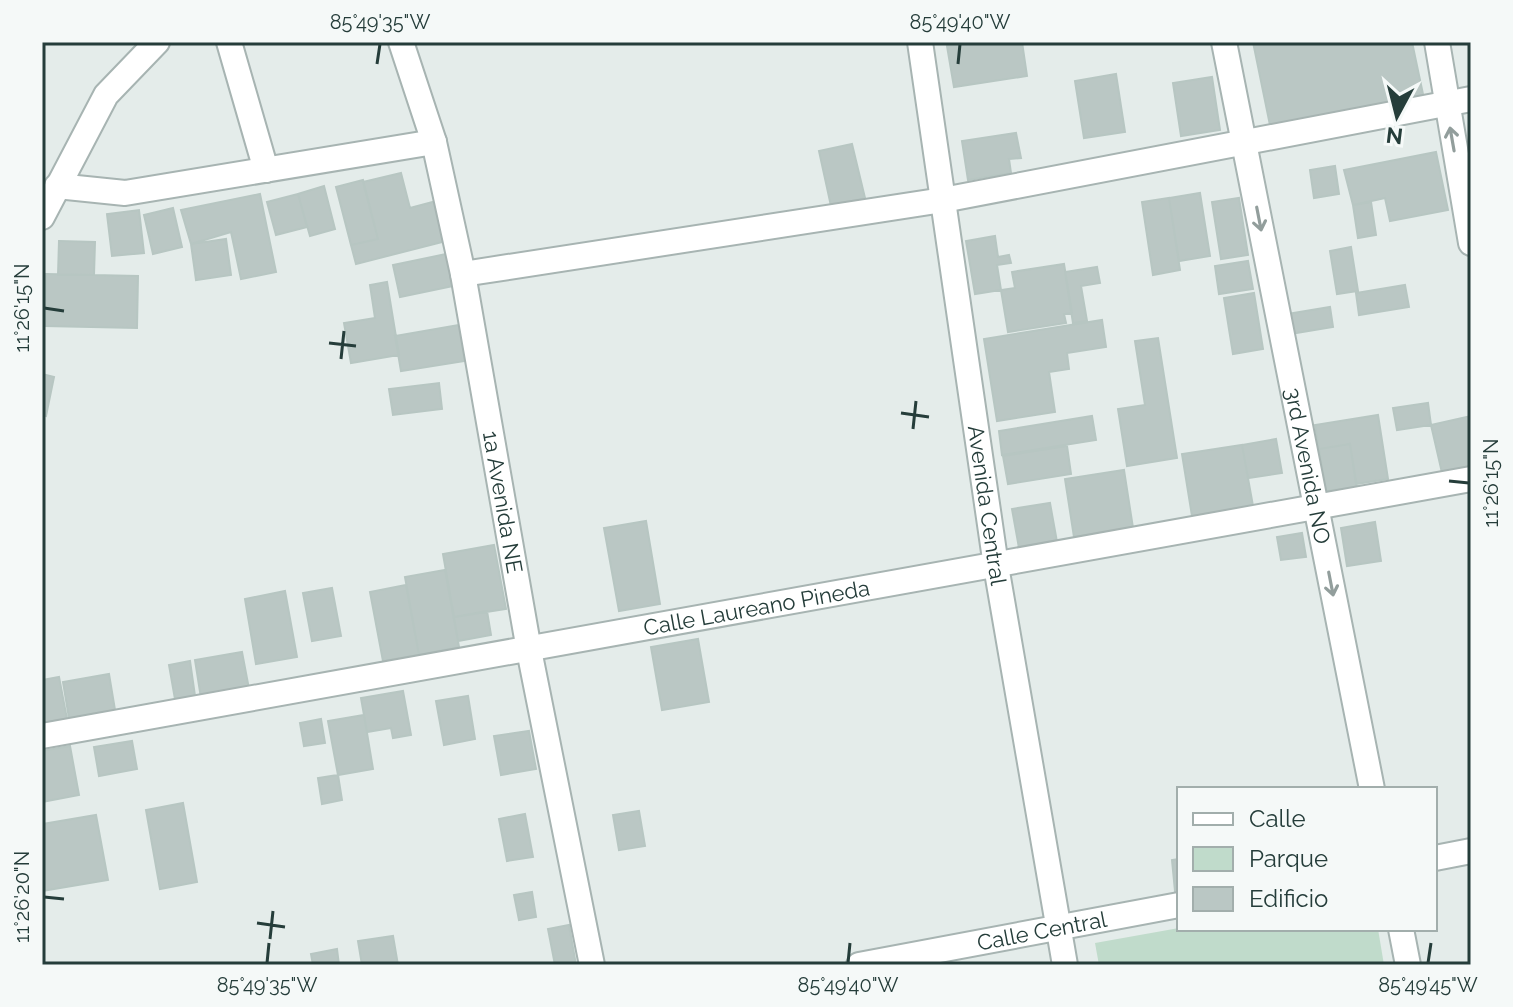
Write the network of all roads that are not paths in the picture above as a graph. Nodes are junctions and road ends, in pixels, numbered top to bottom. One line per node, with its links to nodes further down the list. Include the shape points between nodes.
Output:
1 (157, 42): 12 (street, via 106,95)
2 (229, 42): 11 (street)
3 (401, 42): 9 (street, 1a Avenida NE)
4 (920, 42): 13 (street, Avenida Central)
5 (1224, 42): 10 (street, 3rd Avenida NO)
6 (1437, 42): 8 (street)
7 (1471, 99): 8 (street)
8 (1446, 104): 10 (street); 15 (street, one-way to 8)
9 (434, 142): 11 (street); 16 (street, 1a Avenida NE)
10 (1244, 143): 13 (street); 18 (street, 3rd Avenida NO, one-way to 18)
11 (266, 170): 12 (street, via 125,193)
12 (57, 186): 14 (street)
13 (943, 200): 16 (street); 19 (street, Avenida Central)
14 (42, 217)
15 (1471, 243)
16 (463, 274): 20 (street, 1a Avenida NE)
17 (1471, 479): 18 (street, Calle Laureano Pineda)
18 (1316, 507): 19 (street, Calle Laureano Pineda); 22 (street, 3rd Avenida NO, one-way to 22)
19 (996, 566): 20 (street, Calle Laureano Pineda); 26 (street, Avenida Central)
20 (529, 650): 21 (street, Calle Laureano Pineda); 28 (street, 1a Avenida NE)
21 (42, 736)
22 (1372, 787)
23 (1471, 851): 24 (street)
24 (1437, 858)
25 (1177, 905): 26 (street, Calle Central)
26 (1058, 927): 29 (street, Calle Central); 30 (street, Avenida Central)
27 (1401, 931): 31 (street)
28 (592, 965)
29 (859, 965)
30 (1065, 965)
31 (1408, 965)

